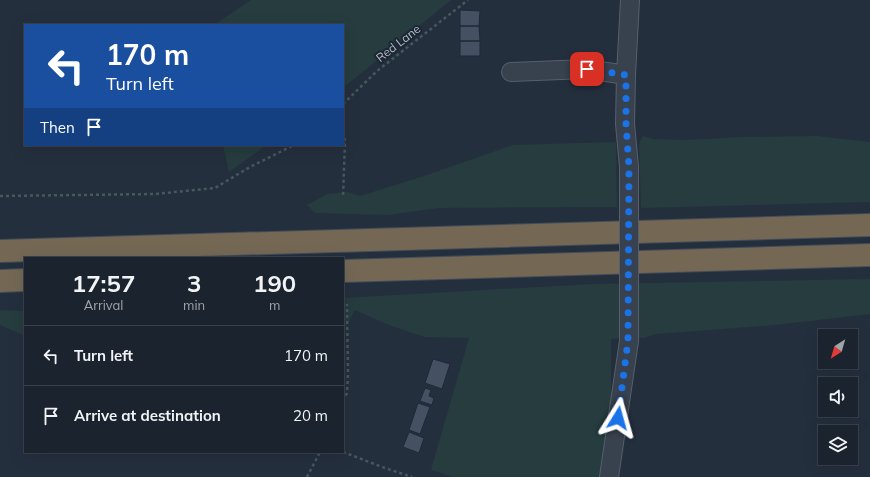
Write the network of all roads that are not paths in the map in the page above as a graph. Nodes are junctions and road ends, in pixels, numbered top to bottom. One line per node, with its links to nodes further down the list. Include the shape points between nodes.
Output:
1 (630, 0): 3 (street)
2 (510, 72): 3 (street, via 587,69)
3 (626, 75): 10 (street, bridge, via 629,167 628,341)
4 (870, 225): 5 (highway)
5 (0, 251)
6 (870, 255): 7 (highway)
7 (344, 271)
8 (24, 280): 9 (highway)
9 (0, 281)
10 (609, 477)

